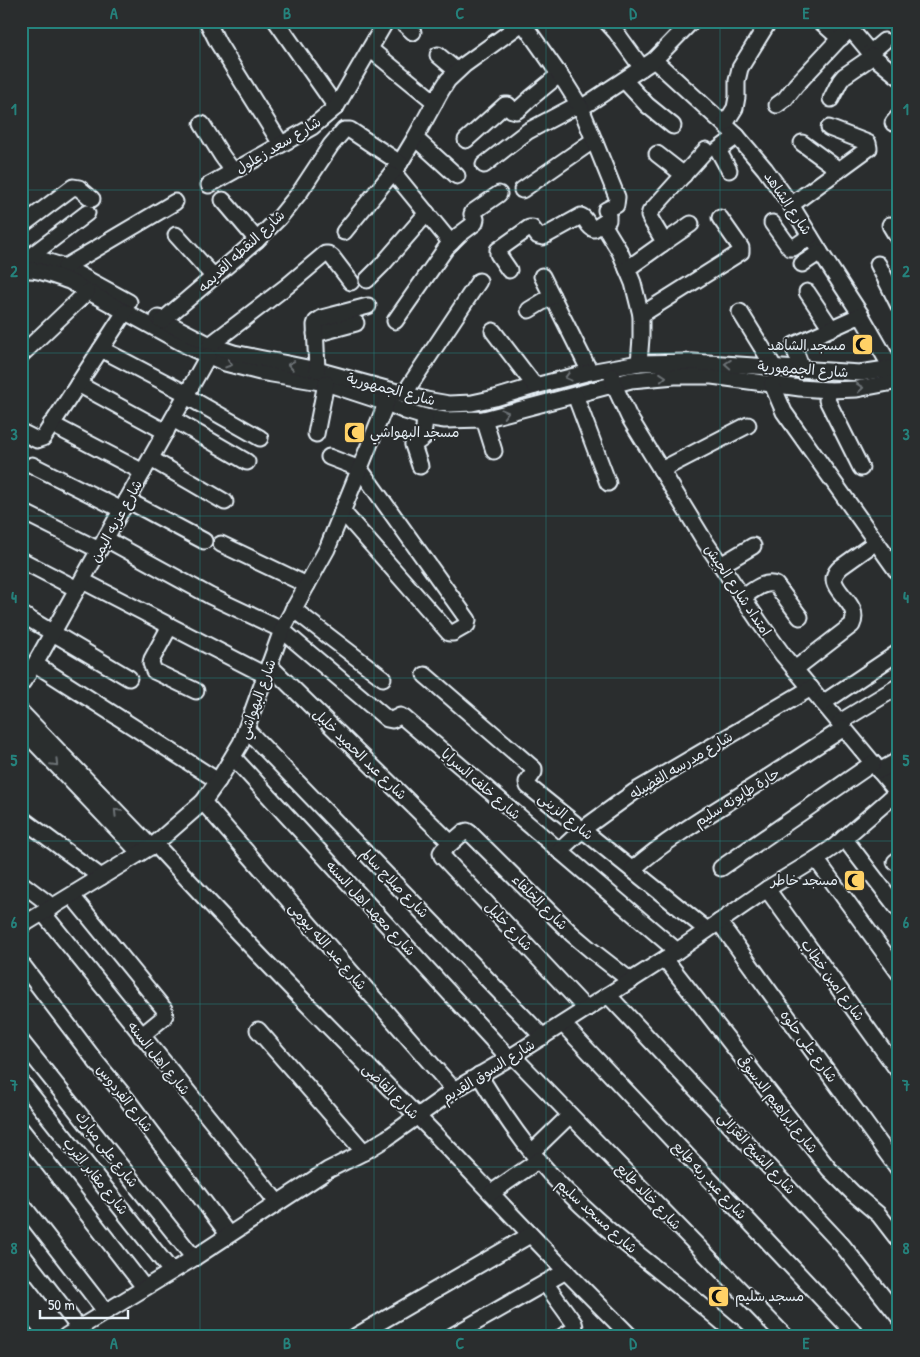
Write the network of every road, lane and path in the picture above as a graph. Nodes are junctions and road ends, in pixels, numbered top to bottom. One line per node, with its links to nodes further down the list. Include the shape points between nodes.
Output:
1 (207, 21): 36 (street)
2 (276, 21): 25 (street)
3 (386, 21): 13 (street, شارع سعد زعلول)
4 (400, 21): 10 (street)
5 (606, 21): 16 (street, شارع الشاهد)
6 (692, 21): 16 (street)
7 (769, 21): 27 (street, via 740,68 735,108)
8 (820, 21): 11 (street)
9 (524, 22): 17 (street); 18 (street)
10 (412, 32)
11 (840, 38): 14 (street, via 848,31 853,32); 23 (street)
12 (884, 41): 14 (street)
13 (370, 48): 22 (street); 25 (street, شارع سعد زعلول)
14 (872, 54): 19 (street); 21 (street, via 842,78)
15 (438, 55): 17 (street)
16 (648, 64): 20 (street); 27 (street, شارع الشاهد)
17 (457, 71): 22 (street)
18 (560, 74): 24 (street); 33 (street, via 516,111 505,105)
19 (899, 78)
20 (624, 80): 24 (street); 28 (street, via 647,106)
21 (831, 99)
22 (434, 102): 32 (street)
23 (777, 105)
24 (580, 106): 34 (street); 40 (street, via 528,131)
25 (336, 107): 29 (street, شارع سعد زعلول)
26 (202, 124): 44 (street)
27 (725, 124): 31 (street, شارع الشاهد)
28 (673, 126)
29 (312, 127): 36 (street, شارع سعد زعلول); 37 (street)
30 (829, 128): 43 (street, via 869,146)
31 (737, 136): 42 (street, via 718,150); 52 (street, شارع الشاهد)
32 (415, 138): 41 (street); 46 (street)
33 (466, 140)
34 (594, 140): 48 (street); 54 (street, via 617,196 616,205)
35 (802, 143): 43 (street)
36 (281, 144): 44 (street, شارع سعد زعلول)
37 (331, 145): 41 (street, شارع النقطه القديمه, via 347,129); 63 (street, شارع النقطه القديمه, via 290,206)
38 (706, 150): 45 (street)
39 (658, 154): 45 (street)
40 (484, 166)
41 (397, 168): 53 (street); 60 (street)
42 (729, 170)
43 (839, 170): 52 (street)
44 (233, 172): 47 (street, شارع سعد زعلول)
45 (684, 175): 66 (street, via 650,212 650,220 663,240)
46 (457, 176)
47 (209, 185)
48 (522, 190)
49 (499, 194): 65 (street, via 473,212 475,223)
50 (223, 200): 63 (street)
51 (175, 202): 71 (street)
52 (792, 205): 62 (street, شارع الشاهد)
53 (427, 213): 65 (street); 76 (street)
54 (605, 217): 72 (street); 73 (street, via 594,229 581,216 541,237 529,228 498,250)
55 (720, 218): 87 (street, via 741,252)
56 (772, 223): 62 (street, via 790,248)
57 (691, 224): 66 (street)
58 (890, 225): 64 (street)
59 (21, 226): 68 (street, via 73,188 79,188 90,206)
60 (344, 232)
61 (176, 235): 75 (street)
62 (810, 236): 67 (street, شارع الشاهد)
63 (257, 240): 75 (street, شارع النقطه القديمه)
64 (899, 240)
65 (451, 243): 90 (street)
66 (662, 244): 72 (street)
67 (820, 252): 69 (street); 88 (street, شارع الشاهد)
68 (24, 264): 71 (street, شارع الجمهورية, via 36,258); 79 (street, شارع الجمهورية, via 69,281)
69 (802, 264)
70 (878, 264): 83 (street)
71 (65, 267): 89 (street, شارع الجمهورية)
72 (627, 268): 87 (street)
73 (509, 270)
74 (542, 276): 81 (street)
75 (214, 277): 89 (street, شارع النقطه القديمه)
76 (367, 280)
77 (480, 280): 112 (street, شارع البهواشي)
78 (351, 282): 96 (street, via 332,257 325,254)
79 (87, 292): 85 (street, شارع الجمهورية); 97 (street)
80 (807, 292): 92 (street)
81 (552, 296): 84 (street); 103 (street)
82 (368, 306): 94 (street, via 319,319 314,325)
83 (899, 306)
84 (528, 310)
85 (125, 312): 95 (street); 96 (street, شارع الجمهورية, via 192,349)
86 (740, 312): 99 (street)
87 (641, 315): 98 (street)
88 (861, 315): 92 (street); 104 (street, شارع الشاهد)
89 (162, 321): 96 (street, شارع الجمهورية)
90 (395, 322)
91 (356, 323): 94 (street)
92 (831, 328): 101 (street, via 794,345)
93 (493, 330): 109 (street)
94 (315, 334): 102 (street)
95 (101, 348): 106 (street); 111 (street)
96 (209, 351): 102 (street, شارع الجمهورية, one-way to 96); 105 (street, شارع الجمهورية, one-way to 105, via 242,368); 111 (street, شارع عزبه اليمن)
97 (21, 355)
98 (639, 363): 99 (street, شارع الجمهورية, one-way to 98, via 692,362); 100 (street, شارع الجمهورية)
99 (774, 367): 101 (street, شارع الجمهورية)
100 (610, 368): 103 (street, شارع الجمهورية); 108 (street, امتداد شارع الجيش)
101 (802, 369): 104 (street, شارع الجمهورية)
102 (317, 370): 112 (street, شارع الجمهورية)
103 (590, 372): 109 (street, شارع الجمهورية, one-way to 109)
104 (897, 372): 110 (street, شارع الجمهورية, one-way to 104, via 857,389)
105 (326, 383): 112 (street, شارع الجمهورية); 120 (street)
106 (78, 384): 116 (street); 117 (street)
107 (772, 384): 108 (street, شارع الجمهورية, one-way to 107, via 631,380 684,376 712,376); 110 (street, شارع الجمهورية); 137 (street, via 784,412)
108 (614, 385): 113 (street, شارع الجمهورية); 130 (street, امتداد شارع الجيش, via 629,418)
109 (535, 386): 112 (street, شارع الجمهورية, via 472,403 449,404)
110 (828, 390): 128 (street, via 827,400)
111 (187, 395): 117 (street, شارع عزبه اليمن); 121 (street)
112 (394, 395): 114 (street, شارع الجمهورية, via 406,411); 129 (street, شارع البهواشي)
113 (575, 395): 115 (street, شارع الجمهورية, one-way to 113); 131 (street)
114 (425, 417): 115 (street, شارع الجمهورية); 127 (street, via 423,438 413,445)
115 (484, 419): 122 (street)
116 (52, 424): 119 (street, via 43,438 37,440); 126 (street)
117 (170, 425): 124 (street); 126 (street, شارع عزبه اليمن)
118 (748, 425): 130 (street)
119 (21, 432)
120 (316, 434)
121 (260, 438)
122 (494, 451)
123 (329, 457): 129 (street)
124 (247, 462)
125 (32, 465): 133 (street)
126 (147, 465): 132 (street); 133 (street, شارع عزبه اليمن)
127 (420, 466)
128 (861, 468)
129 (360, 470): 135 (street, شارع البهواشي); 135 (street, via 468,620 467,625 449,633)
130 (661, 470): 143 (street, امتداد شارع الجيش)
131 (608, 483)
132 (225, 502)
133 (125, 505): 136 (street); 138 (street, شارع عزبه اليمن)
134 (21, 511): 138 (street, شارع خلف السرايا)
135 (342, 511): 146 (street, شارع البهواشي, via 327,549)
136 (204, 541)
137 (876, 542): 141 (street); 156 (street, via 841,567 833,578 853,609 855,620 852,625)
138 (102, 544): 145 (street, شارع عزبه اليمن); 152 (street, شارع خلف السرايا)
139 (221, 544): 146 (street)
140 (753, 546): 143 (street)
141 (893, 552): 144 (street)
142 (21, 560): 145 (street, شارع عبد الحميد خليل)
143 (721, 565): 147 (street, امتداد شارع الجيش)
144 (896, 570)
145 (80, 585): 151 (street, شارع عبد الحميد خليل); 153 (street, شارع عزبه اليمن)
146 (306, 585): 148 (street, شارع البهواشي)
147 (743, 598): 150 (street, via 771,582); 156 (street, امتداد شارع الجيش)
148 (293, 609): 152 (street, شارع البهواشي); 160 (street)
149 (21, 614): 153 (street)
150 (800, 617)
151 (170, 626): 157 (street, شارع عبد الحميد خليل); 164 (street, via 152,659 152,667)
152 (282, 630): 157 (street, شارع البهواشي); 181 (street, شارع خلف السرايا, via 387,719 404,718)
153 (53, 634): 155 (street, شارع عزبه اليمن); 159 (street)
154 (899, 652): 165 (street)
155 (35, 664): 161 (street, شارع عزبه اليمن); 173 (street)
156 (795, 669): 163 (street, امتداد شارع الجيش)
157 (267, 670): 169 (street, شارع البهواشي); 179 (street, شارع عبد الحميد خليل)
158 (425, 675): 177 (street, شارع الزينى, via 534,769 528,786)
159 (129, 678)
160 (383, 678)
161 (21, 684)
162 (899, 686): 167 (street, حارة طابونه سليم)
163 (811, 688): 165 (street, امتداد شارع الجيش); 177 (street, شارع مدرسه الفضيله, via 634,792)
164 (196, 691)
165 (823, 703): 167 (street, امتداد شارع الجيش)
166 (21, 712): 180 (street, one-way to 166)
167 (842, 725): 172 (street, امتداد شارع الجيش); 184 (street, حارة طابونه سليم, via 766,779 687,828)
168 (21, 728): 180 (street, one-way to 180)
169 (246, 730): 170 (street, شارع البهواشي); 202 (street, شارع صلاح سالم)
170 (233, 757): 173 (street, شارع البهواشي); 204 (street, شارع معهد اهل السنه)
171 (899, 760): 172 (street)
172 (876, 767): 174 (street, امتداد شارع الجيش); 183 (street)
173 (218, 781): 175 (street, شارع البهواشي)
174 (898, 792): 178 (street, شارع السوق القديم)
175 (203, 802): 180 (street, شارع البهواشي); 208 (street, شارع عبد الله بيومى)
176 (21, 818): 185 (street)
177 (583, 829): 181 (street, شارع مدرسه الفضيله); 184 (street, شارع الزينى)
178 (844, 838): 182 (street, شارع السوق القديم); 190 (street)
179 (451, 843): 196 (street, شارع الخلفاء, via 464,832 470,833 572,934); 198 (street, شارع خليل, via 443,850 442,856)
180 (149, 848): 185 (street, شارع البهواشي); 210 (street, شارع القاضى)
181 (560, 851): 193 (street, شارع خلف السرايا)
182 (816, 859): 187 (street, شارع السوق القديم); 195 (street)
183 (721, 868)
184 (632, 869): 192 (street, شارع الزينى)
185 (101, 877): 188 (street, شارع البهواشي)
186 (21, 883): 189 (street, شارع اهل السنه)
187 (766, 889): 192 (street, شارع السوق القديم); 205 (street, شارع امين خطاب)
188 (72, 896): 189 (street, شارع البهواشي); 201 (street, via 164,1009 163,1018)
189 (48, 910): 191 (street, شارع البهواشي); 201 (street, شارع اهل السنه)
190 (899, 910)
191 (21, 926)
192 (713, 926): 193 (street, شارع السوق القديم); 214 (street, شارع على حلوه)
193 (671, 955): 196 (street, شارع السوق القديم); 220 (street, شارع ابراهيم الدسوقى, via 829,1169 879,1215)
194 (21, 963): 218 (street, شارع الفردوس)
195 (899, 974)
196 (631, 981): 197 (street, شارع السوق القديم)
197 (608, 995): 198 (street, شارع السوق القديم); 228 (street, شارع الشيخ الغزالى, via 842,1244)
198 (586, 1009): 199 (street, شارع السوق القديم)
199 (563, 1024): 202 (street, شارع السوق القديم); 239 (street, شارع عبد ربه طايع)
200 (258, 1030): 212 (street)
201 (141, 1036): 216 (street, شارع اهل السنه)
202 (543, 1036): 204 (street, شارع السوق القديم)
203 (21, 1041): 222 (street, شارع على مبارك)
204 (511, 1057): 206 (street, شارع السوق القديم); 209 (street, شارع خالد طايع)
205 (899, 1072)
206 (479, 1075): 208 (street, شارع السوق القديم); 213 (street, شارع مسجد سليم)
207 (21, 1082): 223 (street, شارع مقابر الترب)
208 (454, 1090): 210 (street, شارع السوق القديم)
209 (570, 1115): 213 (street); 238 (street, شارع خالد طايع)
210 (418, 1117): 212 (street, شارع السوق القديم); 215 (street, شارع القاضى)
211 (21, 1130): 226 (street)
212 (364, 1152): 216 (street, شارع السوق القديم)
213 (535, 1156): 215 (street); 231 (street, شارع مسجد سليم, via 606,1227)
214 (899, 1170)
215 (491, 1193): 219 (street, شارع القاضى)
216 (277, 1202): 218 (street, شارع السوق القديم)
217 (21, 1203): 227 (street)
218 (228, 1234): 222 (street, شارع السوق القديم)
219 (530, 1235): 224 (street, شارع القاضى); 234 (street)
220 (899, 1242)
221 (21, 1253): 229 (street)
222 (194, 1258): 223 (street, شارع السوق القديم)
223 (171, 1271): 226 (street, شارع السوق القديم)
224 (566, 1271): 225 (street); 237 (street, شارع القاضى)
225 (545, 1283): 235 (street); 236 (street, via 574,1324 572,1331)
226 (144, 1287): 227 (street, شارع السوق القديم)
227 (105, 1311): 229 (street, شارع السوق القديم)
228 (899, 1317)
229 (79, 1328): 233 (street, شارع السوق القديم)
230 (21, 1330): 232 (street)
231 (736, 1335)
232 (26, 1336)
233 (66, 1336)
234 (356, 1336)
235 (452, 1336)
236 (563, 1336)
237 (630, 1336)
238 (786, 1336)
239 (857, 1336)

